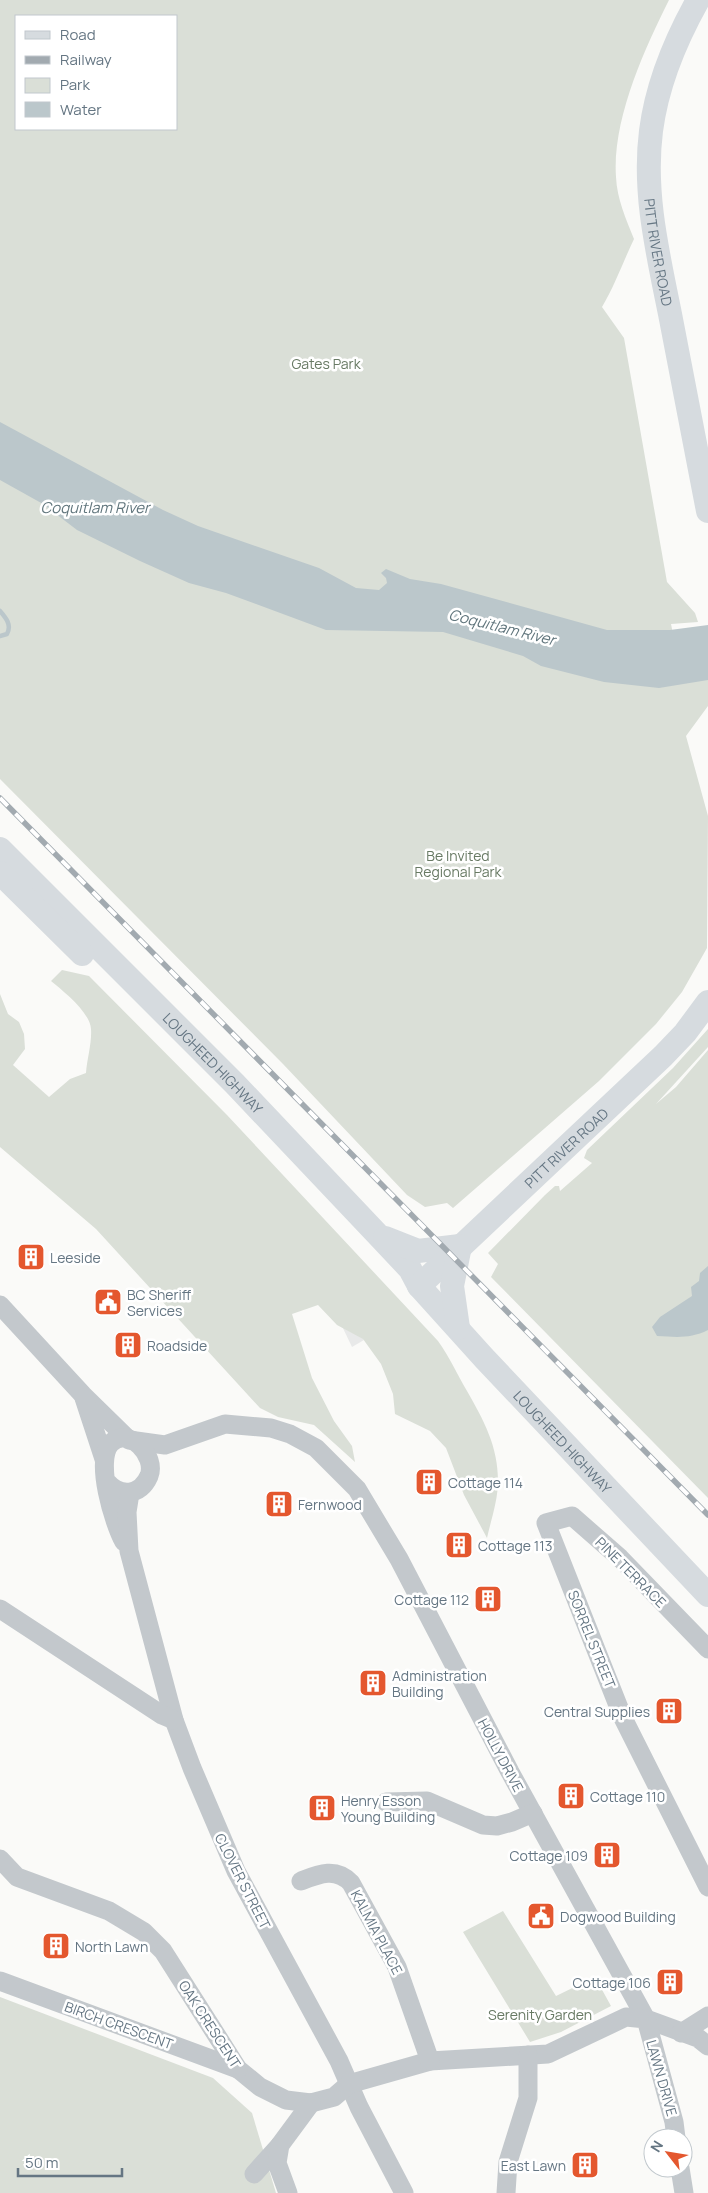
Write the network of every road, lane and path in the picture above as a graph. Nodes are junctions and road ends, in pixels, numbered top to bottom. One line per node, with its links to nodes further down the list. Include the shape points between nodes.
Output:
1 (698, 0): 2 (main road, PITT RIVER ROAD, via 671,53 660,84 651,130 649,182 657,244)
2 (708, 511)
3 (0, 849): 6 (main road, LOUGHEED HIGHWAY, via 235,1084)
4 (0, 873): 8 (main road, LOUGHEED HIGHWAY, via 225,1095 397,1273)
5 (708, 1002): 7 (main road, PITT RIVER ROAD, via 663,1056)
6 (378, 1235): 7 (main road, via 418,1251); 8 (main road, LOUGHEED HIGHWAY, via 410,1269)
7 (460, 1246): 8 (main road, PITT RIVER ROAD); 10 (main road, via 452,1286)
8 (419, 1286): 10 (main road, LOUGHEED HIGHWAY)
9 (0, 1305): 11 (street)
10 (458, 1328): 20 (main road, LOUGHEED HIGHWAY)
11 (83, 1395): 12 (street); 14 (street)
12 (129, 1440): 13 (street, HOLLY DRIVE); 14 (street, via 112,1442); 15 (street, via 144,1450)
13 (165, 1445): 15 (street); 25 (street, HOLLY DRIVE, via 225,1424 271,1428 316,1448 357,1489 400,1559)
14 (104, 1459): 16 (street)
15 (151, 1466): 17 (street, via 145,1483)
16 (107, 1482): 17 (street, via 114,1490); 19 (street, CLOVER STREET, via 117,1530)
17 (130, 1494): 19 (street, CLOVER STREET, via 127,1512)
18 (546, 1524): 22 (street, PINE TERRACE, via 572,1516 620,1558); 28 (street, SORREL STREET, via 623,1718)
19 (129, 1551): 23 (street, CLOVER STREET)
20 (708, 1595)
21 (0, 1609): 23 (street)
22 (708, 1650)
23 (174, 1720): 37 (street, CLOVER STREET, via 236,1871 339,2061)
24 (386, 1802): 25 (street, via 427,1801 484,1825 497,1826)
25 (533, 1813): 31 (street, HOLLY DRIVE)
26 (0, 1859): 36 (street, OAK CRESCENT, via 17,1877 109,1911 144,1932 163,1951)
27 (301, 1881): 35 (street, KALMIA PLACE, via 333,1872 351,1883 397,1967)
28 (708, 1888)
29 (0, 1981): 36 (street, BIRCH CRESCENT)
30 (708, 2016): 32 (street)
31 (646, 2019): 32 (street); 34 (street, OAK CRESCENT, via 626,2017 548,2054); 39 (street, LAWN DRIVE)
32 (681, 2033): 33 (street, via 698,2038)
33 (708, 2046)
34 (528, 2055): 35 (street, OAK CRESCENT); 45 (street, via 528,2098 508,2162)
35 (430, 2061): 37 (street, OAK CRESCENT)
36 (238, 2069): 38 (street, OAK CRESCENT, via 260,2087 286,2100)
37 (348, 2084): 38 (street, OAK CRESCENT, via 334,2096); 44 (street, CLOVER STREET)
38 (311, 2103): 40 (street)
39 (675, 2128)
40 (280, 2145): 41 (street); 43 (street, via 277,2163)
41 (254, 2174)
42 (682, 2178): 46 (street)
43 (288, 2193)
44 (404, 2193)
45 (506, 2193)
46 (684, 2193)

